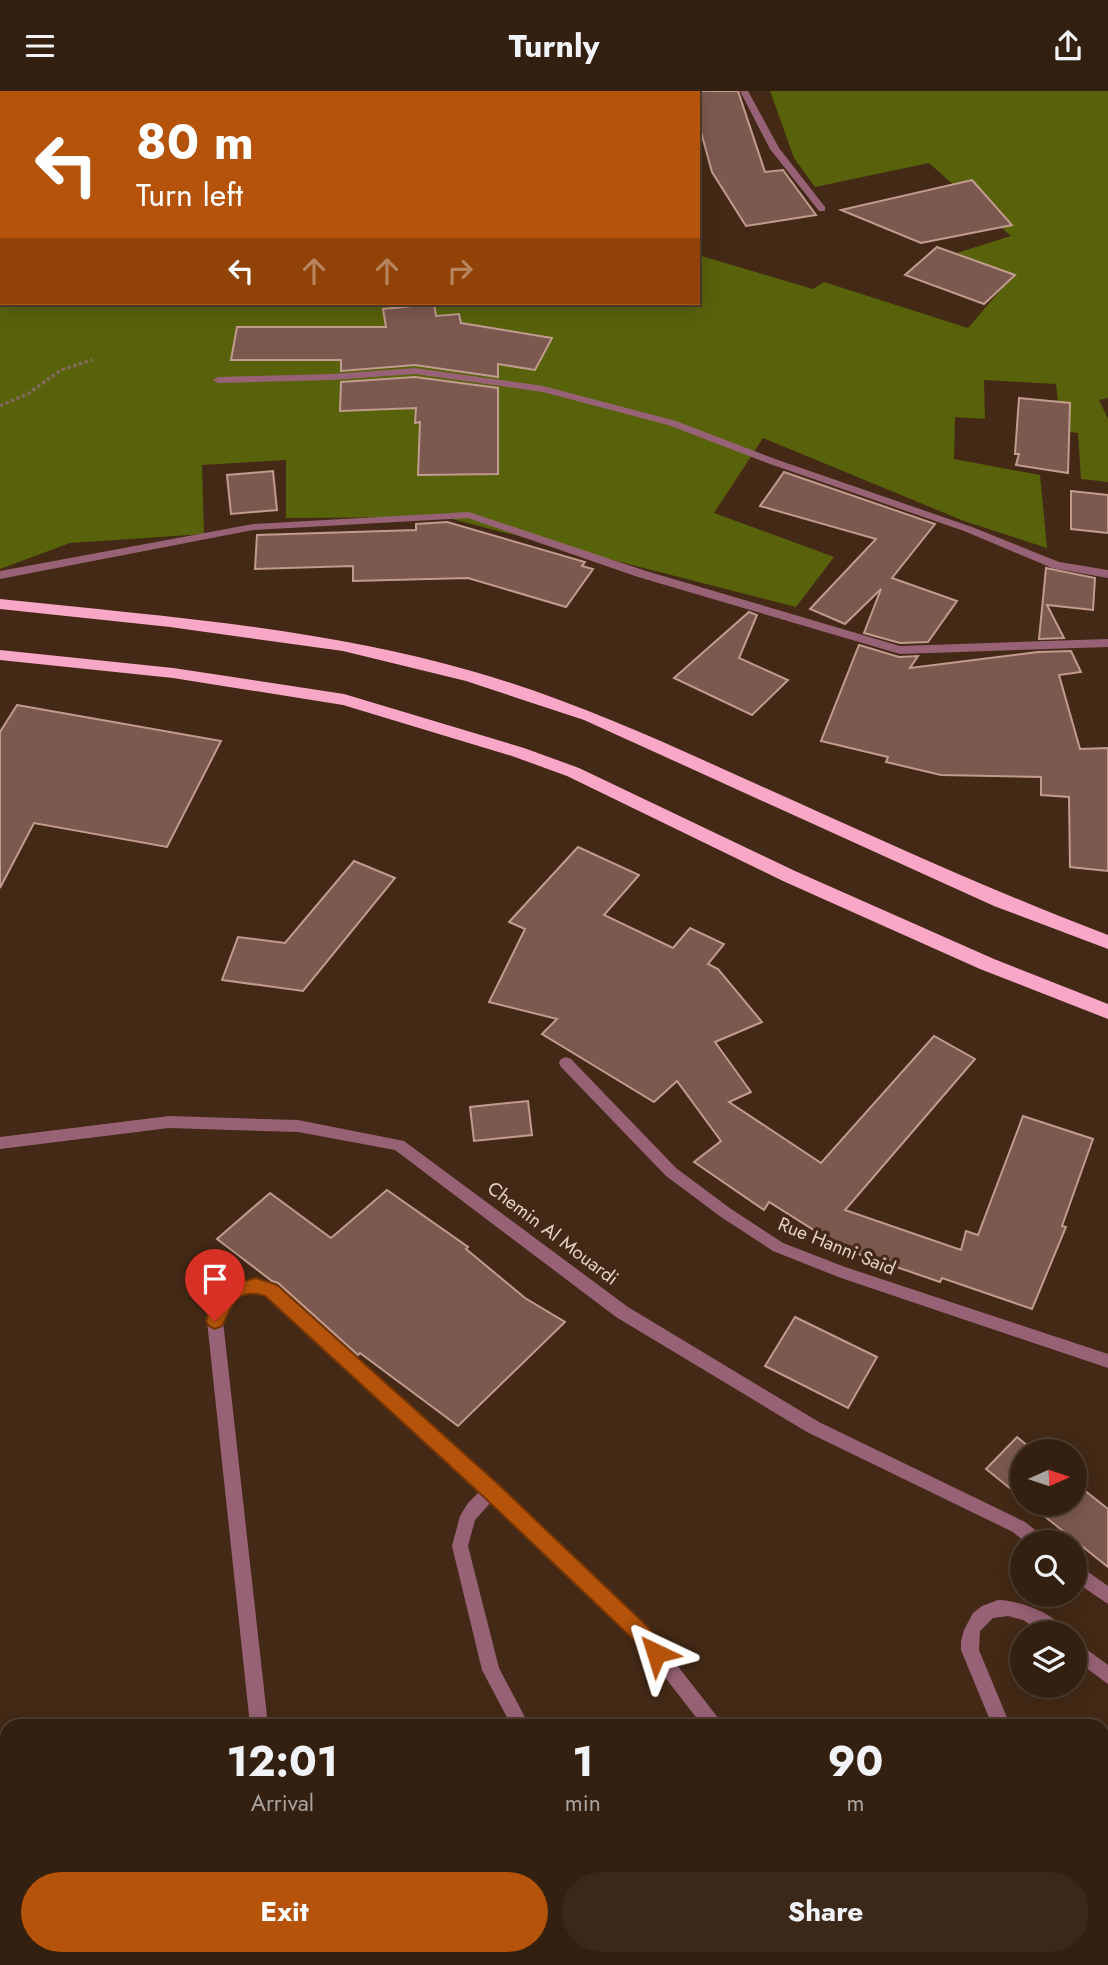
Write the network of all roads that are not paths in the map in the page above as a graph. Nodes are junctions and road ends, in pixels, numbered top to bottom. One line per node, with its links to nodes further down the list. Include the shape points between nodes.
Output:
1 (744, 91): 2 (street, via 775,149)
2 (822, 209)
3 (218, 380): 4 (street, via 415,371 543,389 672,423 1056,565)
4 (1108, 574)
5 (0, 575): 7 (street, via 253,527 469,515 642,574 900,650)
6 (0, 604): 9 (highway, via 344,646 470,676 590,716 989,897)
7 (1108, 643)
8 (0, 655): 10 (highway, via 173,673 344,701 517,752 573,772 975,959)
9 (1108, 942)
10 (1108, 1013)
11 (566, 1063): 13 (street, Rue Hanni Said, via 671,1172 778,1247)
12 (0, 1143): 15 (street, Chemin Al Mouardi, via 169,1122 298,1126 399,1145 622,1312 813,1427)
13 (1108, 1361)
14 (492, 1492): 21 (street, via 271,1290 248,1286 221,1301 215,1321); 22 (street, via 471,1509 460,1546 491,1671); 23 (street, via 642,1634)
15 (1023, 1530)
16 (1087, 1580): 17 (street)
17 (1108, 1596)
18 (1040, 1621): 24 (street, via 1030,1614 997,1607 976,1623 970,1650)
19 (1087, 1659): 20 (street)
20 (1108, 1676)
21 (258, 1719)
22 (517, 1719)
23 (708, 1719)
24 (999, 1719)

